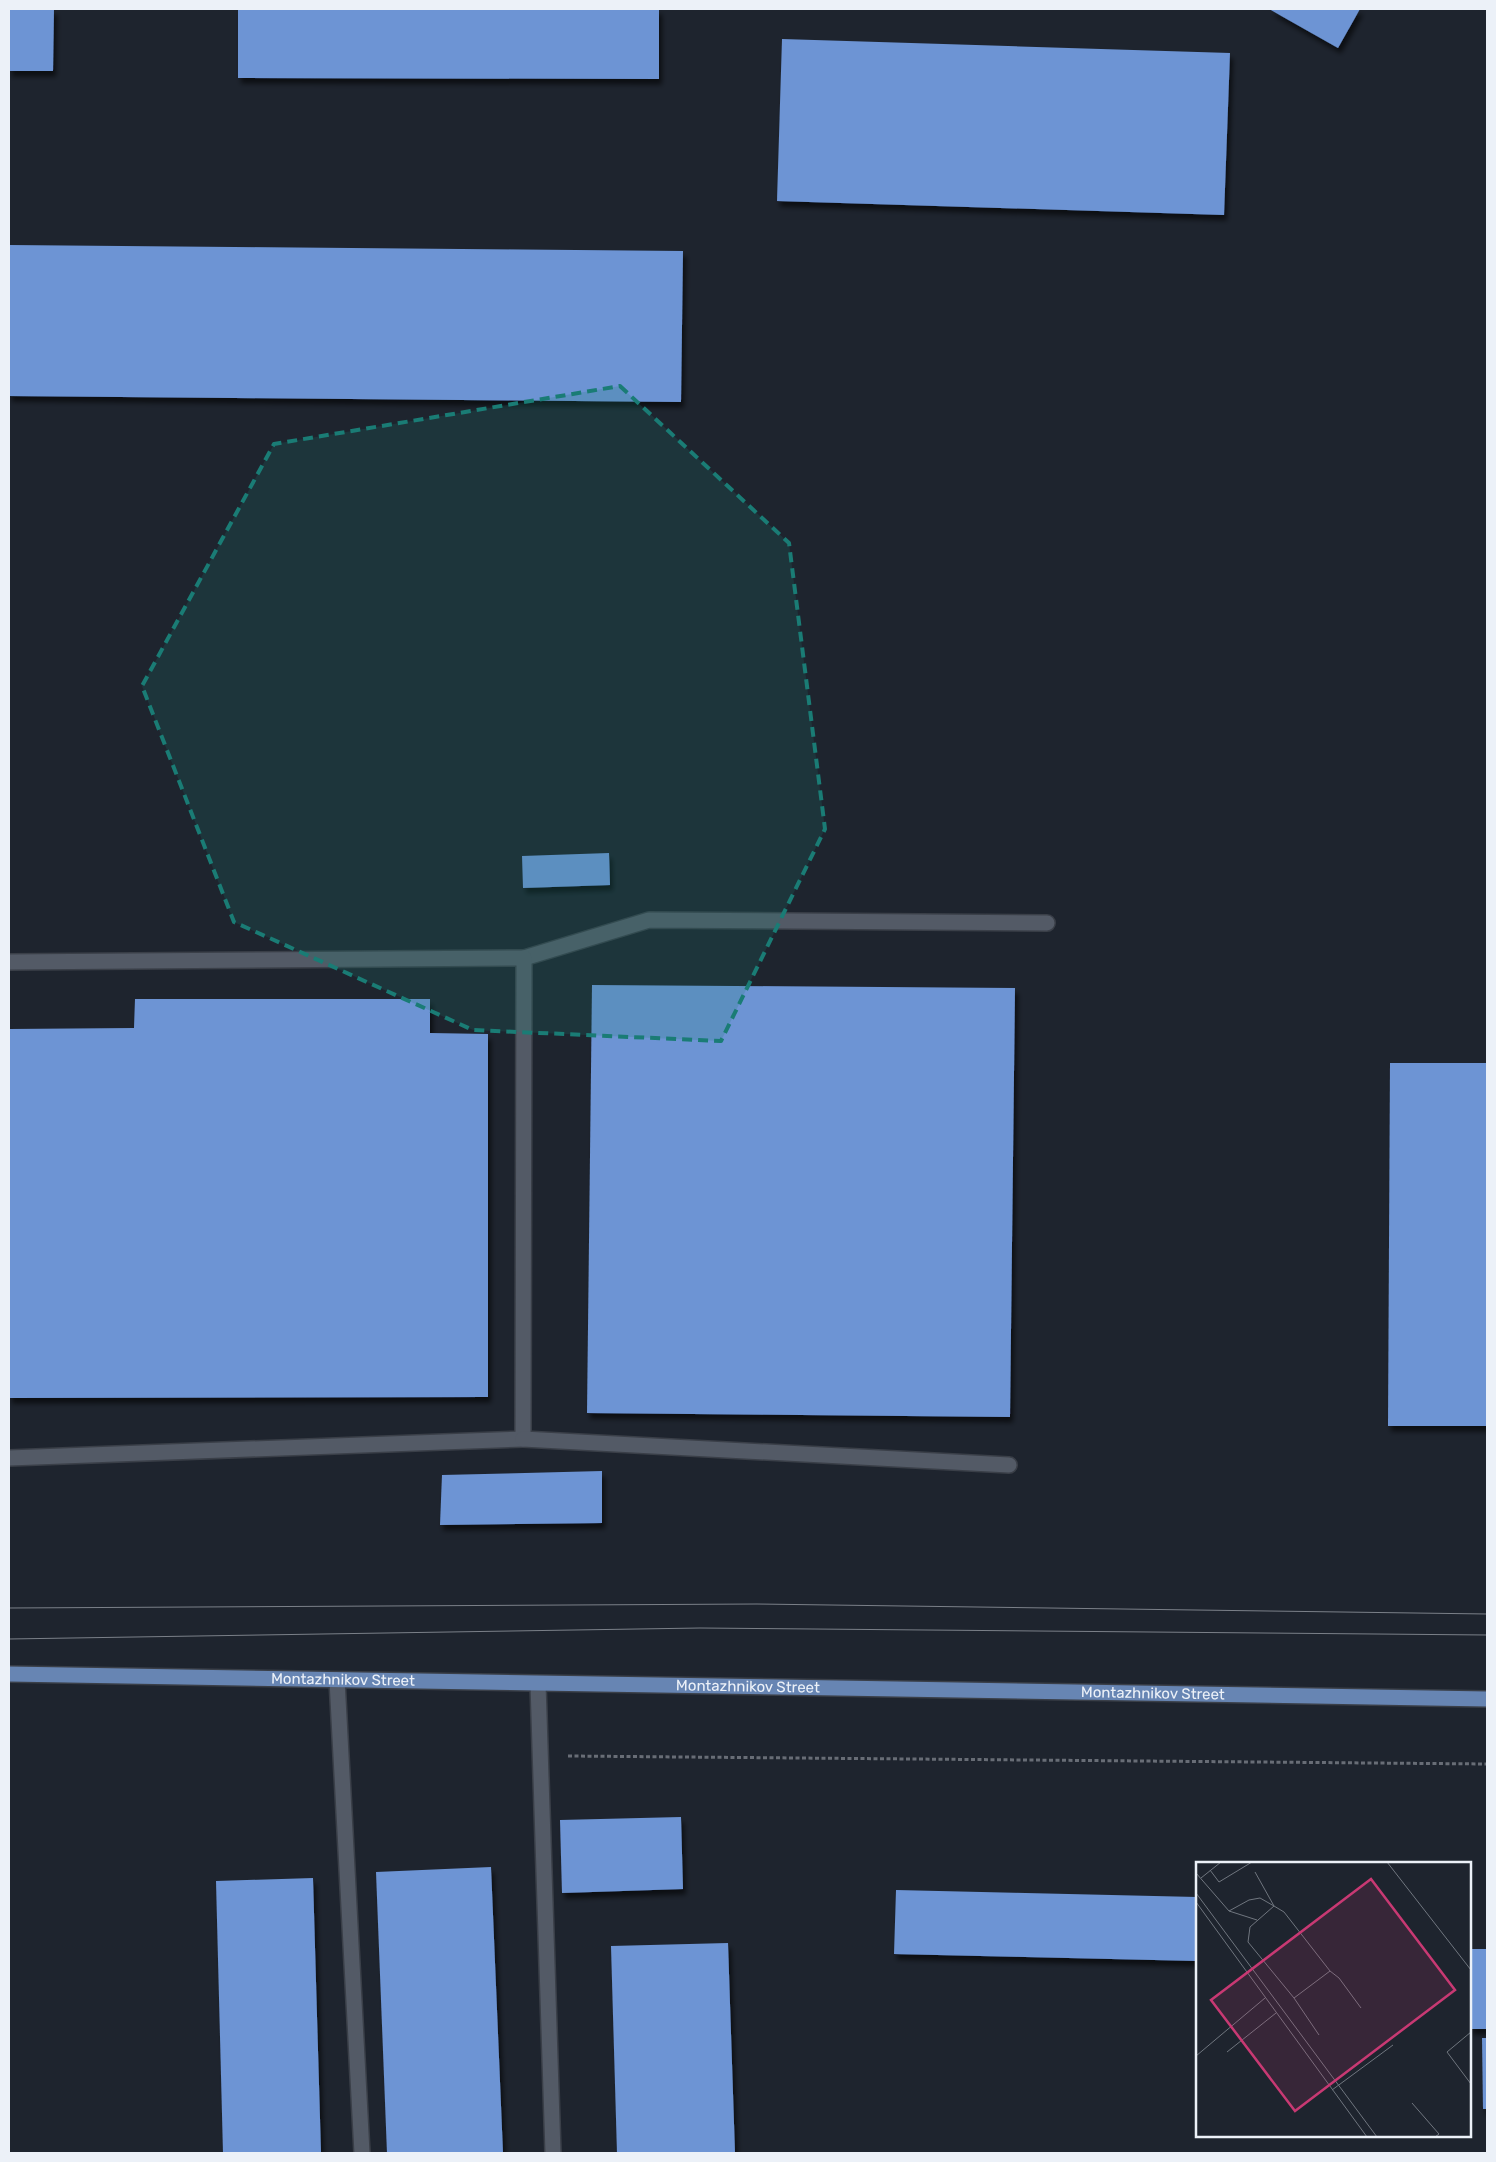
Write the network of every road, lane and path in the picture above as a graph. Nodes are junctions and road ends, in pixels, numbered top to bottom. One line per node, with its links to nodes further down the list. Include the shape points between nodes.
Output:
1 (1047, 924): 2 (lane, via 649,920)
2 (524, 958): 3 (lane); 4 (lane)
3 (9, 962)
4 (523, 1439): 5 (lane); 6 (lane)
5 (9, 1458)
6 (1009, 1465)
7 (9, 1674): 8 (main road, Montazhnikov Street)
8 (337, 1680): 9 (main road, Montazhnikov Street); 13 (lane)
9 (538, 1684): 10 (main road, Montazhnikov Street); 11 (lane)
10 (1487, 1698)
11 (540, 1756): 12 (path); 14 (lane)
12 (1487, 1764)
13 (362, 2153)
14 (553, 2153)

